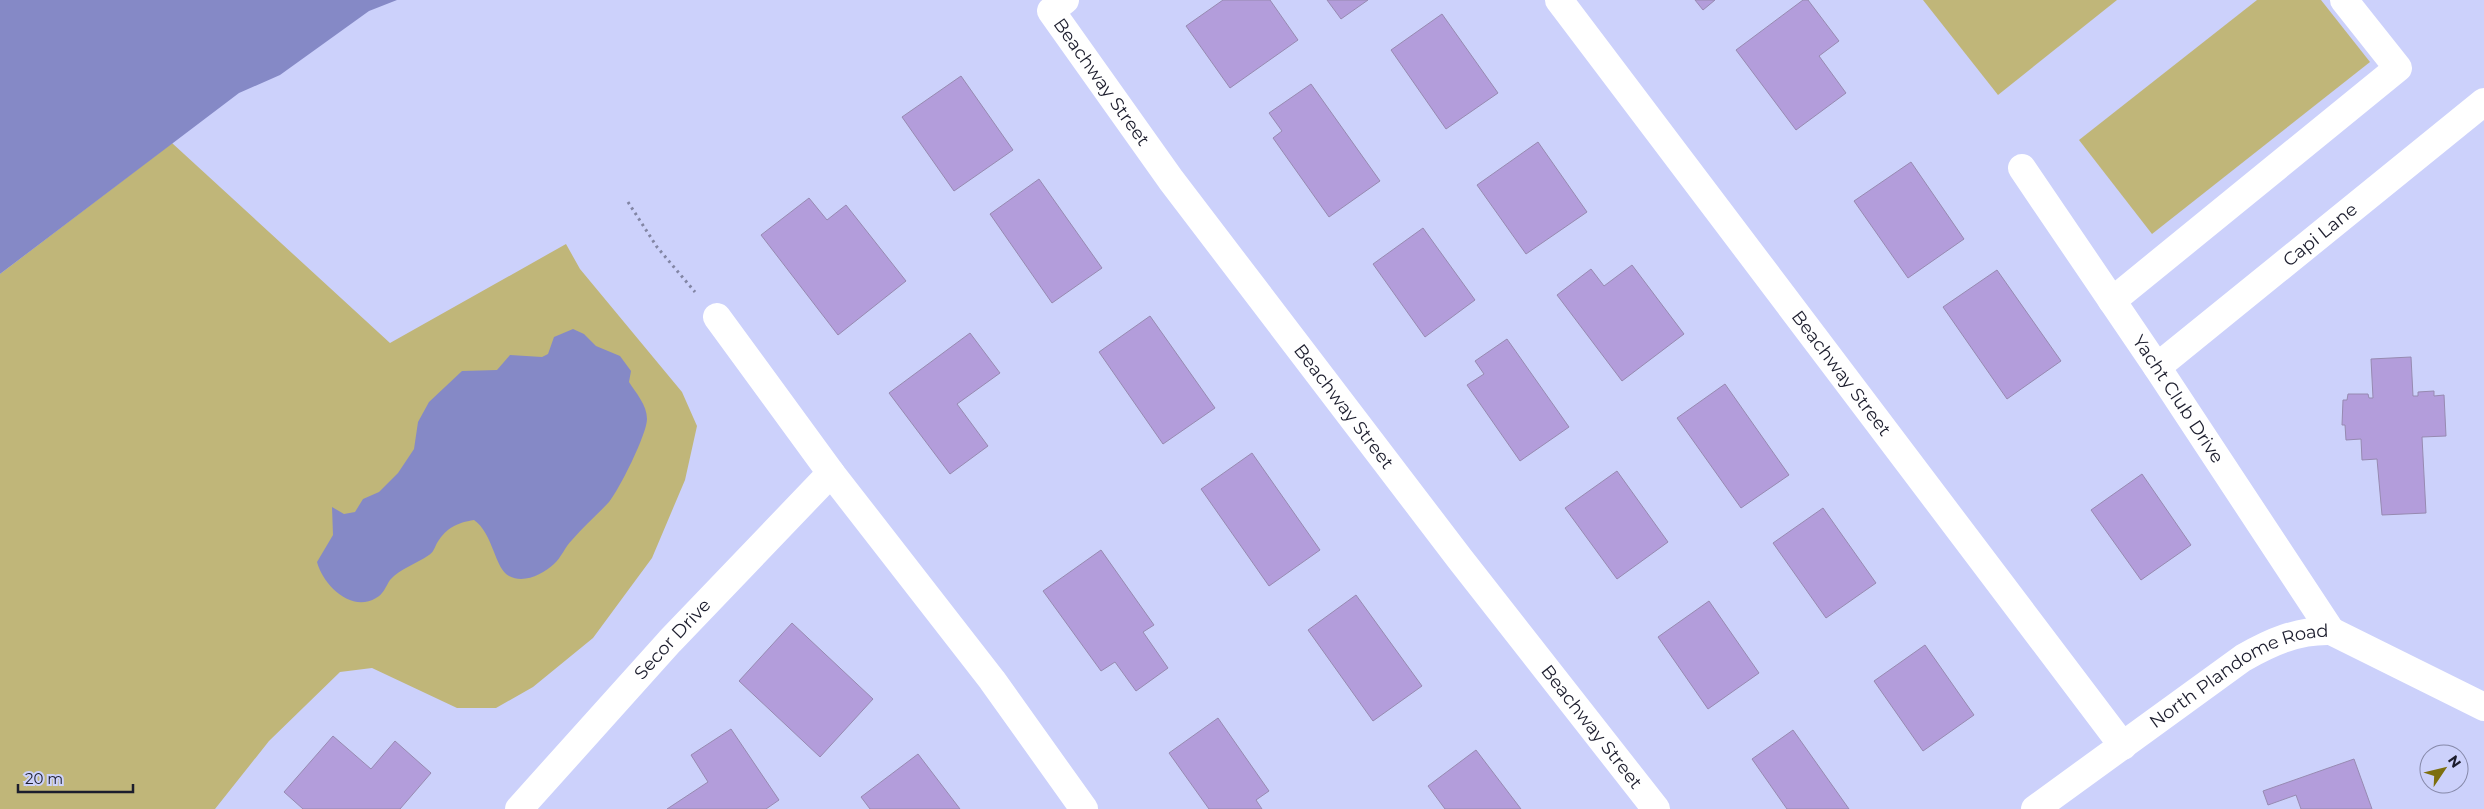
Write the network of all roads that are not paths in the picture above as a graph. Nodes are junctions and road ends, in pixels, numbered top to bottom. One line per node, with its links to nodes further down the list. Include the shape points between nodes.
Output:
1 (1064, 0): 15 (street, Beachway Street, via 1051,11 1171,180 1460,559)
2 (1559, 0): 12 (street, Beachway Street)
3 (2344, 0): 6 (street, via 2398,68)
4 (2484, 102): 8 (street, Capi Lane)
5 (2022, 168): 6 (street, Yacht Club Drive)
6 (2112, 301): 8 (street, Yacht Club Drive)
7 (717, 317): 9 (street)
8 (2157, 367): 10 (street, Yacht Club Drive)
9 (831, 473): 13 (street, Secor Drive, via 670,642); 14 (street, via 992,680)
10 (2331, 632): 11 (street, North Plandome Road); 12 (street, North Plandome Road, via 2292,635 2243,658)
11 (2484, 707)
12 (2124, 746): 16 (street, North Plandome Road)
13 (519, 809)
14 (1084, 809)
15 (1656, 809)
16 (2035, 809)

